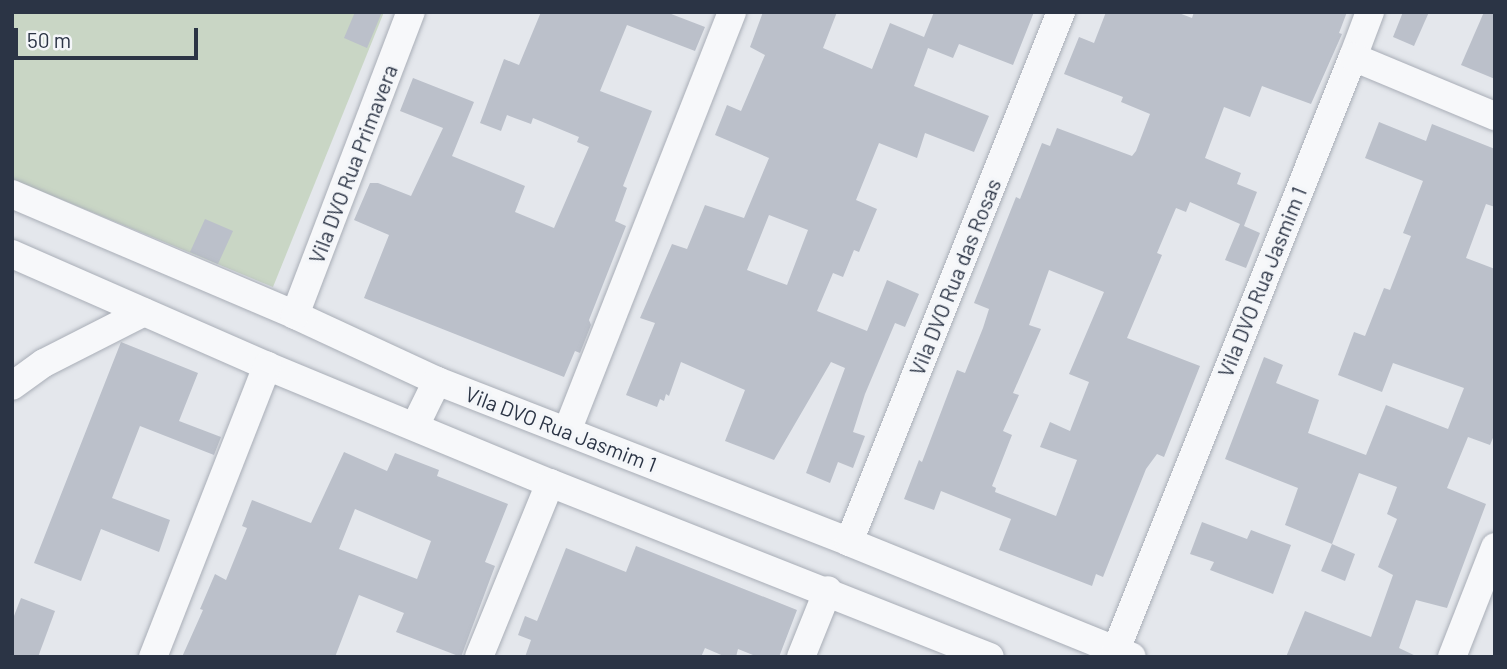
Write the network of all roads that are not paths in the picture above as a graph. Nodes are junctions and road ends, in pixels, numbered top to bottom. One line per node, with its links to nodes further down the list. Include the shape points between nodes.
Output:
1 (411, 12): 10 (street, Vila DVO Rua Primavera)
2 (732, 12): 15 (street)
3 (1061, 12): 17 (street, Vila DVO Rua das Rosas)
4 (1370, 12): 5 (street, Vila DVO Rua Jasmim 1)
5 (1353, 57): 6 (street); 20 (street, Vila DVO Rua Jasmim 1)
6 (1495, 116)
7 (12, 194): 10 (street, Vila DVO Rua Jasmim 1)
8 (12, 254): 9 (street)
9 (144, 312): 11 (street); 13 (street, via 44,363)
10 (295, 315): 12 (street, Vila DVO Rua Jasmim 1)
11 (267, 366): 14 (street); 21 (street)
12 (437, 382): 14 (street); 15 (street, Vila DVO Rua Jasmim 1)
13 (12, 386)
14 (415, 426): 16 (street)
15 (567, 431): 17 (street, Vila DVO Rua Jasmim 1)
16 (550, 482): 19 (street); 22 (street)
17 (849, 542): 20 (street, Vila DVO Rua Jasmim 1)
18 (1495, 547): 25 (street)
19 (828, 590): 23 (street); 24 (street)
20 (1124, 653)
21 (153, 657)
22 (479, 657)
23 (801, 657)
24 (990, 657)
25 (1452, 657)

